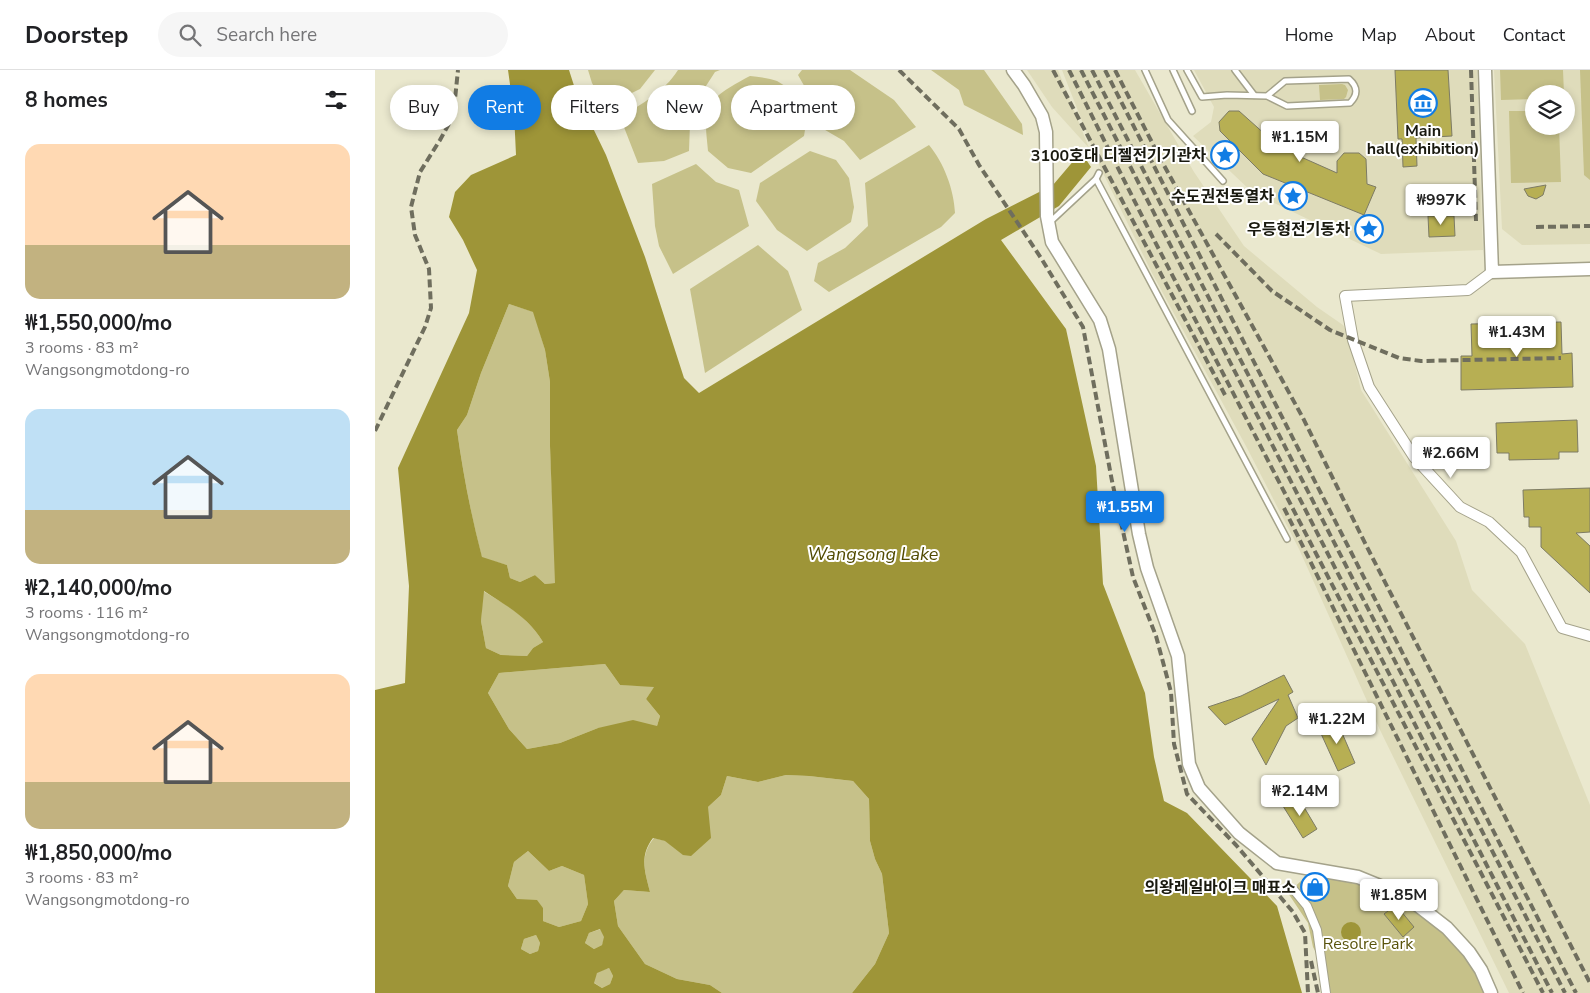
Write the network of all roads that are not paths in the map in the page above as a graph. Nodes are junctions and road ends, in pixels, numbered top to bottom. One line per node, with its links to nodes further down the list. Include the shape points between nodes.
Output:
1 (1013, 70): 13 (street, via 1041,116 1045,132)
2 (1145, 70): 12 (lane, via 1168,120)
3 (1173, 70): 9 (lane)
4 (1187, 70): 7 (lane, via 1202,97)
5 (1235, 70): 7 (lane)
6 (1485, 70): 15 (street)
7 (1254, 95): 8 (lane)
8 (1267, 96): 8 (lane, via 1285,81 1349,79 1356,89 1355,98 1350,103 1287,106)
9 (1192, 111)
10 (1099, 172): 11 (lane)
11 (1097, 179): 13 (lane); 16 (lane)
12 (1223, 181)
13 (1048, 220): 20 (street, via 1052,242 1100,320 1109,349 1139,534 1147,568 1178,656 1189,764 1199,788 1239,833 1277,863 1358,877 1407,897 1447,928 1469,952)
14 (1590, 269): 15 (street)
15 (1492, 272): 17 (street, via 1469,290 1345,296 1353,340 1369,387 1414,458 1460,507 1489,522 1521,552 1562,628)
16 (1287, 539)
17 (1590, 636)
18 (1293, 889): 19 (street, via 1307,906 1317,930)
19 (1326, 993)
20 (1491, 993)

